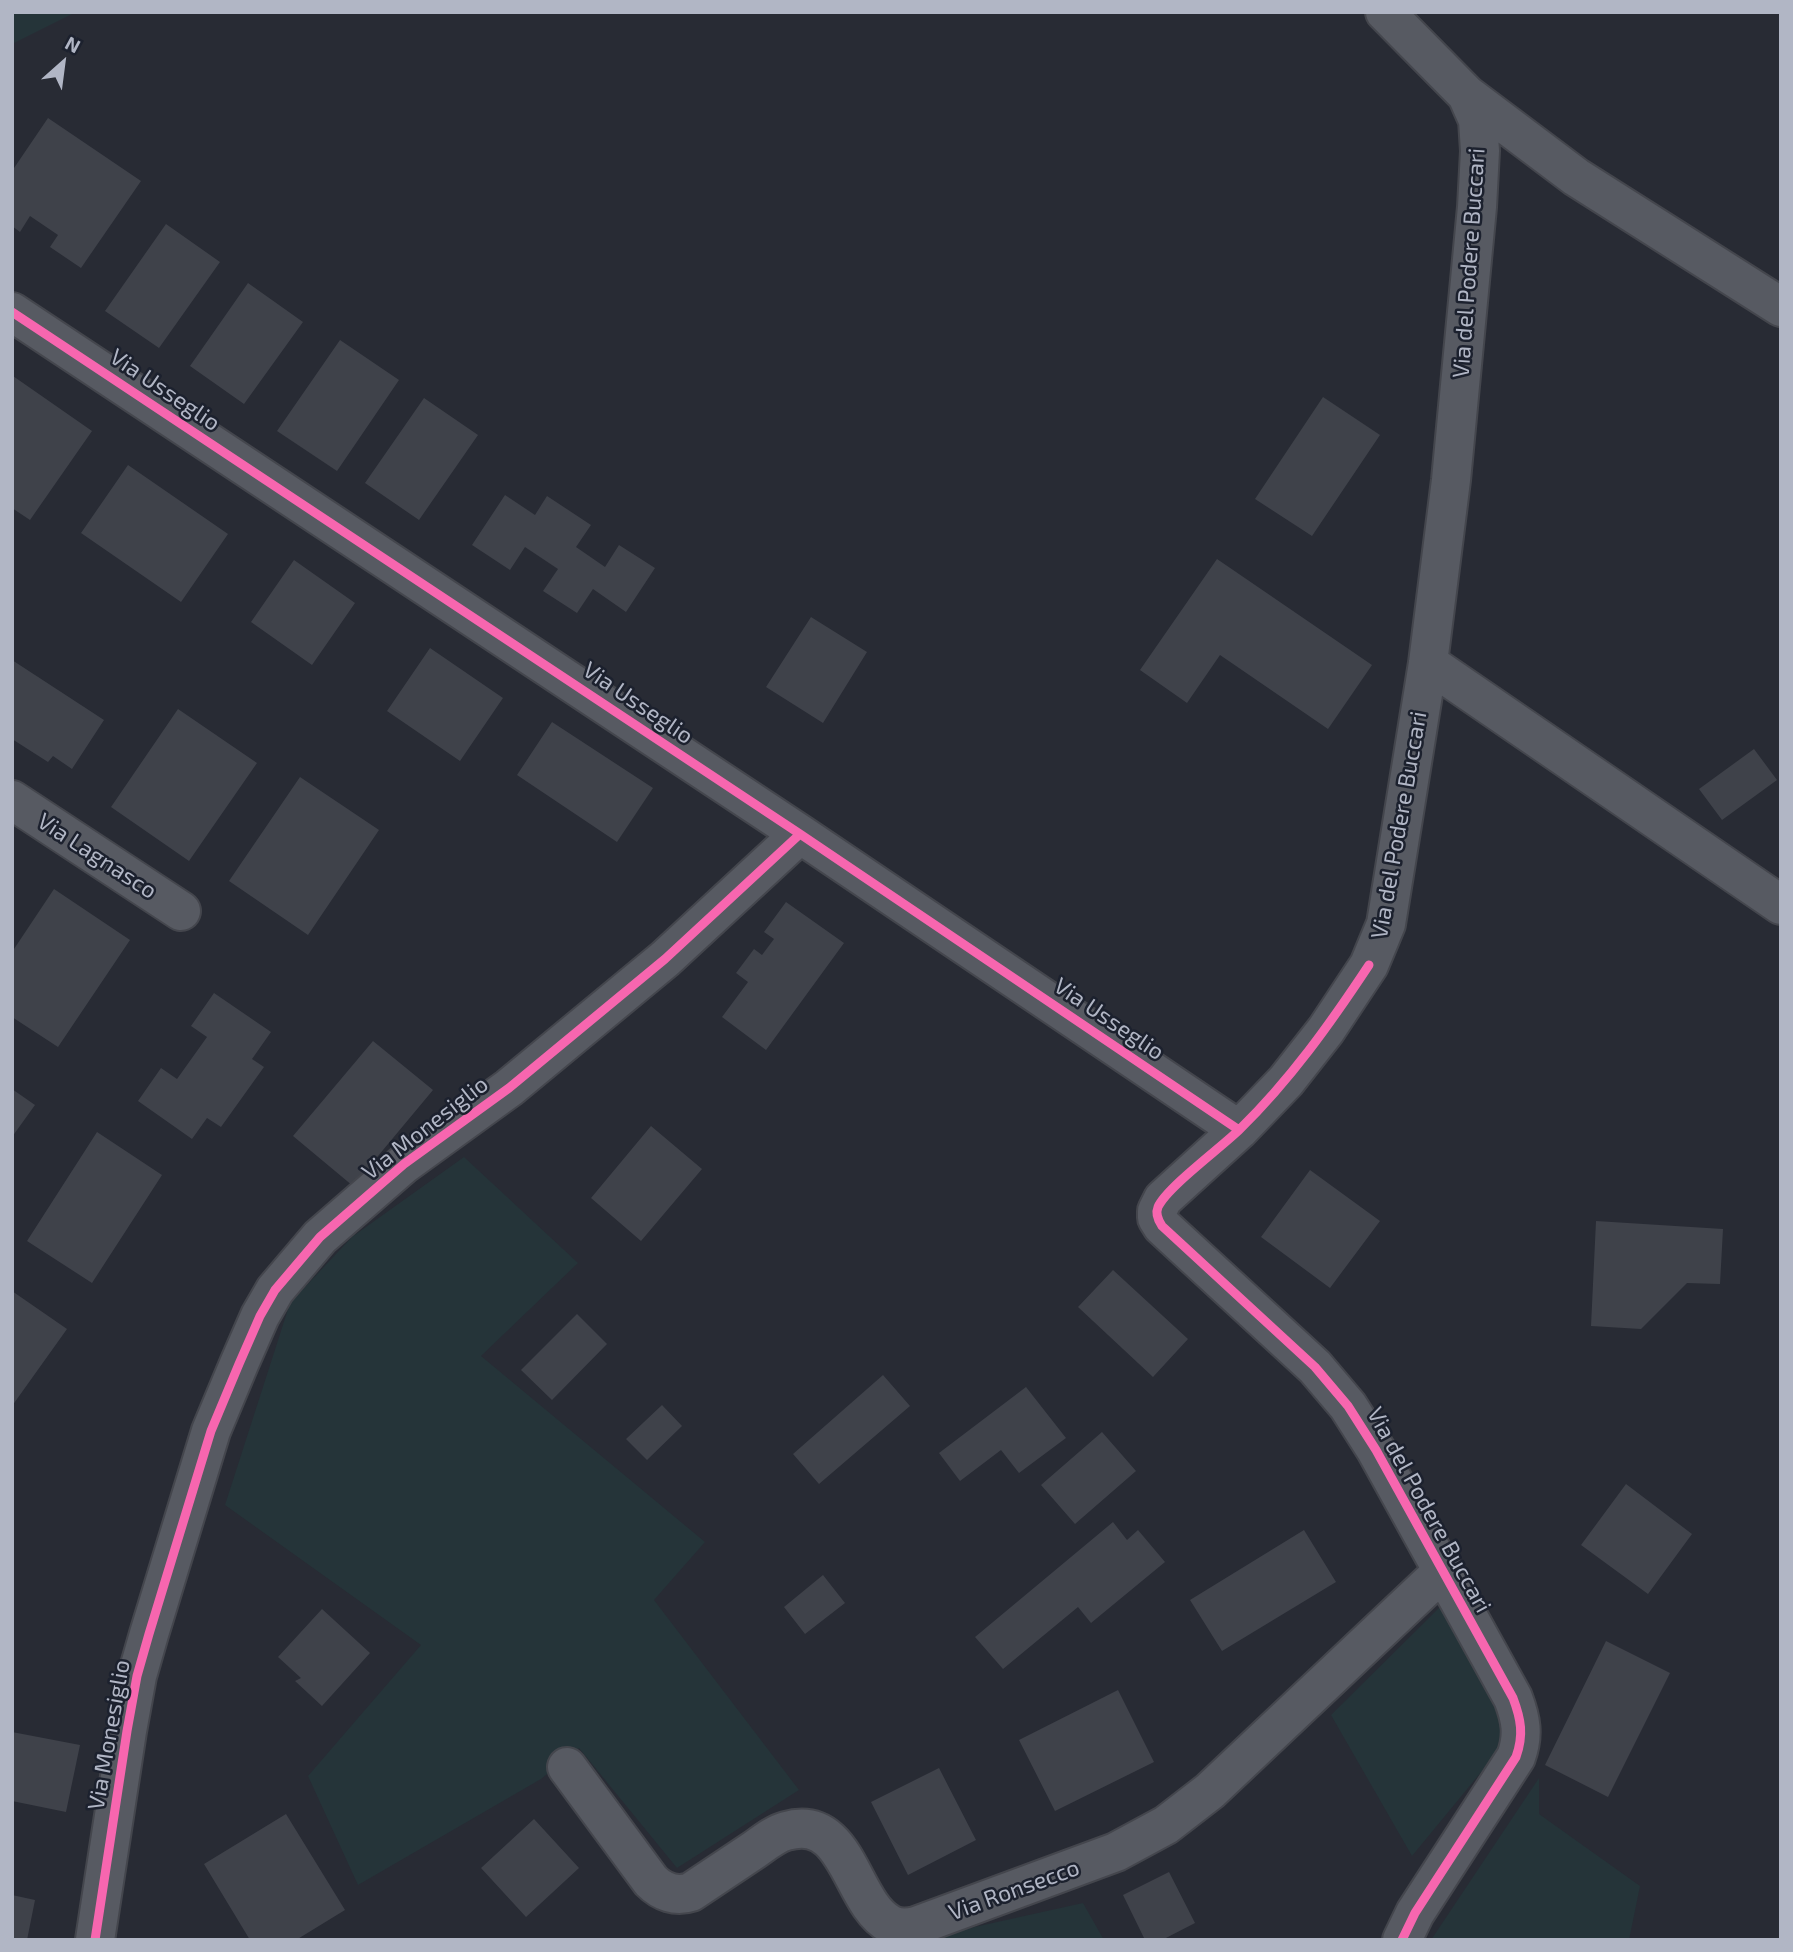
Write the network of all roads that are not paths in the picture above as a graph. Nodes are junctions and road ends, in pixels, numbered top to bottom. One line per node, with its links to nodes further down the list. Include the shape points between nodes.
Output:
1 (1385, 12): 2 (street, Via del Podere Buccari)
2 (1467, 95): 3 (street, via 1576,177); 5 (street, Via del Podere Buccari, via 1478,120 1477,207)
3 (1781, 307)
4 (12, 312): 7 (street, Via Usseglio)
5 (1428, 663): 8 (street); 10 (street, Via del Podere Buccari, via 1386,924 1369,965 1306,1056)
6 (12, 800): 9 (street, Via Lagnasco)
7 (800, 834): 10 (street, Via Usseglio); 13 (street, Via Monesiglio, via 664,959 509,1087 404,1164 320,1237 275,1290 211,1431 137,1676)
8 (1781, 905)
9 (181, 911)
10 (1240, 1130): 11 (street, Via del Podere Buccari, via 1163,1199 1157,1218 1332,1385 1376,1450)
11 (1442, 1572): 12 (street, Via Ronsecco, via 1210,1791 1166,1825 1116,1852 916,1926 900,1928 884,1920 837,1848 818,1832 802,1829 781,1832 691,1892 664,1891 651,1881); 14 (street, Via del Podere Buccari, via 1513,1698 1522,1727 1521,1743)
12 (568, 1767)
13 (95, 1940)
14 (1402, 1940)

